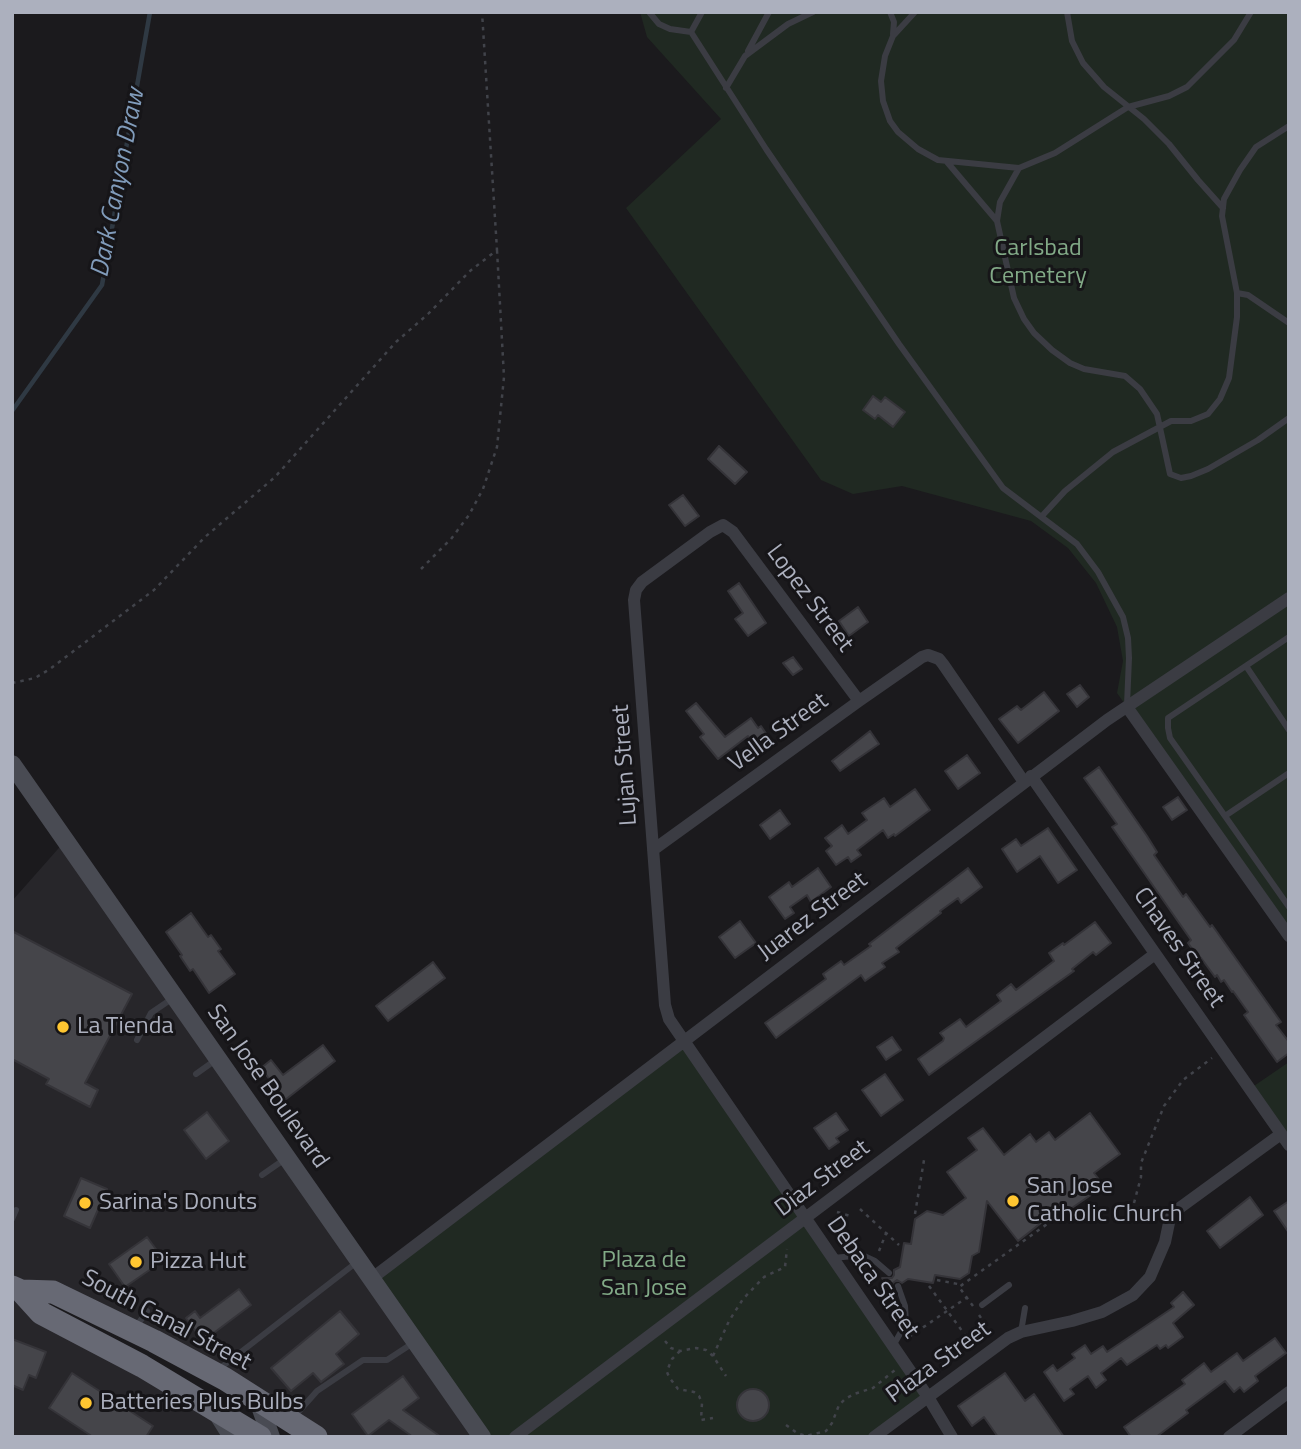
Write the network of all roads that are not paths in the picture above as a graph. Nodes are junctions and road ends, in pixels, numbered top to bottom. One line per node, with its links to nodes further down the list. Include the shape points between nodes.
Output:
1 (649, 12): 9 (lane, via 659,24)
2 (702, 12): 9 (lane)
3 (769, 12): 11 (lane)
4 (813, 12): 11 (lane, via 788,24)
5 (890, 12): 10 (lane)
6 (915, 12): 10 (lane)
7 (1067, 12): 13 (lane, via 1072,40 1083,63)
8 (1251, 12): 13 (lane, via 1234,40 1187,87)
9 (691, 33): 12 (lane)
10 (893, 36): 15 (lane, via 881,81 890,121 918,149)
11 (745, 56): 12 (lane)
12 (726, 88): 23 (lane, via 899,344 1003,488)
13 (1128, 107): 16 (lane, via 1055,153); 17 (lane, via 1170,144)
14 (1289, 125): 17 (lane, via 1256,147)
15 (947, 162): 16 (lane); 18 (lane)
16 (1019, 168): 18 (lane, via 1000,202)
17 (1223, 208): 19 (lane)
18 (997, 221): 22 (lane, via 1014,298 1034,333 1084,369 1125,376 1152,404)
19 (1237, 293): 20 (lane, via 1248,295); 22 (lane, via 1235,345 1220,399 1208,414)
20 (1289, 323)
21 (1289, 418): 22 (lane, via 1234,455 1181,478 1170,474)
22 (1161, 426): 23 (lane, via 1113,452)
23 (1041, 516): 30 (lane, via 1077,544 1123,617 1129,658)
24 (723, 526): 29 (street, Lopez Street, via 733,532); 36 (street, Lujan Street, via 636,590)
25 (1289, 598): 30 (street, Juarez Street)
26 (1289, 637): 28 (lane)
27 (933, 655): 29 (street, Vella Street, via 922,657); 34 (street, Chaves Street)
28 (1246, 666): 31 (lane); 35 (lane, via 1168,718 1170,738)
29 (859, 701): 36 (street, Vella Street)
30 (1127, 707): 34 (street, Juarez Street); 38 (street)
31 (1289, 730)
32 (12, 764): 40 (street, San Jose Boulevard)
33 (1289, 773): 35 (lane)
34 (1028, 779): 39 (street, Chaves Street); 42 (street, Juarez Street)
35 (1225, 816): 37 (lane)
36 (653, 850): 42 (street, Lujan Street, via 665,1006)
37 (1289, 907)
38 (1289, 936)
39 (1155, 954): 45 (street, Chaves Street); 50 (street, Diaz Street)
40 (175, 997): 41 (lane, via 152,1013); 43 (street, San Jose Boulevard)
41 (137, 1040)
42 (684, 1042): 50 (street, Debaca Street); 54 (street, Juarez Street)
43 (217, 1059): 44 (lane); 46 (street, San Jose Boulevard)
44 (196, 1074)
45 (1285, 1140): 62 (street, Plaza Street, via 1174,1212 1160,1256 1139,1290 1114,1307)
46 (286, 1158): 47 (lane); 52 (street, San Jose Boulevard)
47 (262, 1175)
48 (16, 1210): 49 (lane)
49 (12, 1219)
50 (806, 1219): 51 (street, Debaca Street); 76 (street, Diaz Street)
51 (833, 1259): 53 (lane, via 862,1255); 64 (street, Debaca Street)
52 (358, 1261): 54 (street, San Jose Boulevard); 65 (lane)
53 (889, 1273)
54 (371, 1279): 63 (street, San Jose Boulevard)
55 (1009, 1285): 58 (lane)
56 (898, 1286): 64 (lane, via 906,1323)
57 (17, 1289): 61 (highway, South Canal Street, via 53,1292); 69 (highway, South Canal Street, via 41,1313)
58 (982, 1305)
59 (1025, 1308): 62 (lane)
60 (147, 1311): 61 (lane)
61 (133, 1331): 65 (highway, South Canal Street)
62 (1021, 1332): 67 (street, Plaza Street)
63 (415, 1342): 70 (lane, via 387,1360 363,1360 317,1391); 75 (street, San Jose Boulevard)
64 (899, 1344): 67 (street, Debaca Street)
65 (214, 1373): 68 (highway, South Canal Street)
66 (1289, 1392): 79 (street)
67 (928, 1396): 77 (street, Plaza Street); 78 (street, Debaca Street)
68 (257, 1398): 70 (highway, South Canal Street); 73 (street)
69 (215, 1410): 71 (street); 72 (highway, South Canal Street)
70 (291, 1421): 74 (highway, South Canal Street)
71 (232, 1437)
72 (260, 1437)
73 (271, 1437)
74 (316, 1437)
75 (482, 1437)
76 (514, 1437)
77 (874, 1437)
78 (952, 1437)
79 (1229, 1437)

